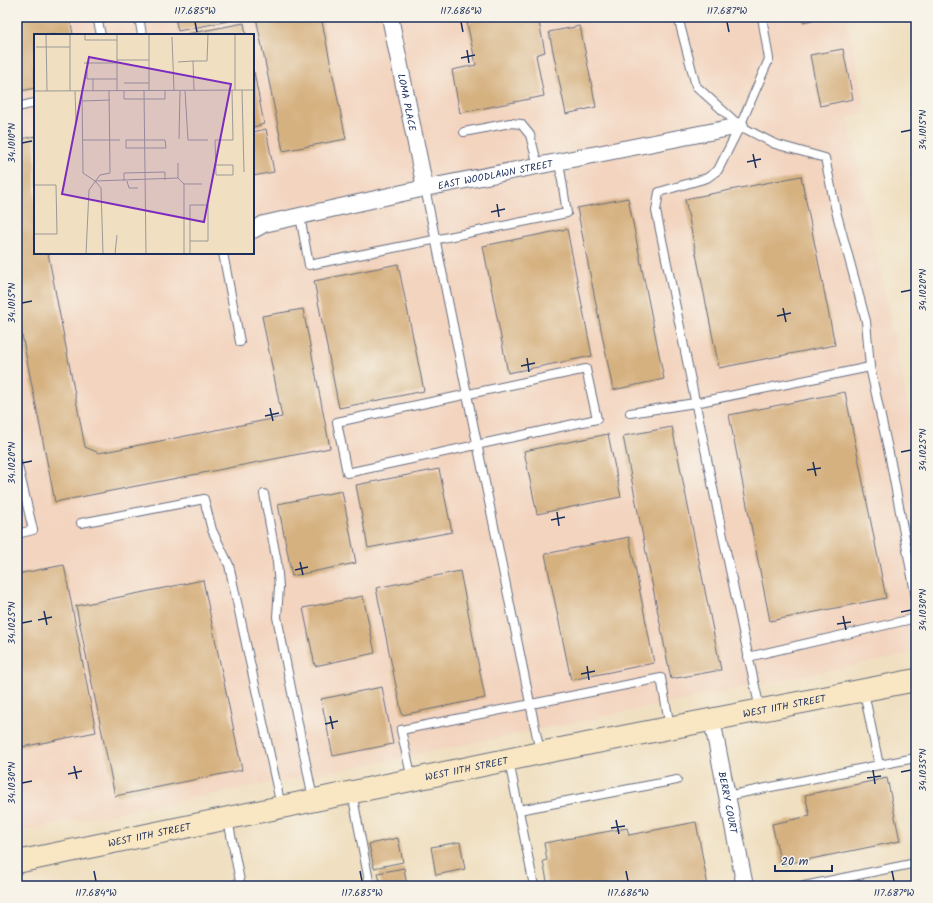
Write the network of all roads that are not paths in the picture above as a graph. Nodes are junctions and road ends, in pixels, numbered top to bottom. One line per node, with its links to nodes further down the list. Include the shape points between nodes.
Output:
1 (97, 17): 6 (lane)
2 (139, 17): 7 (lane)
3 (390, 17): 14 (street, LOMA PLACE)
4 (678, 17): 10 (lane, via 696,86)
5 (762, 17): 10 (lane, via 770,59)
6 (101, 34)
7 (142, 34)
8 (34, 103): 9 (lane)
9 (17, 107)
10 (740, 126): 12 (street, EAST WOODLAWN STREET); 20 (lane, via 775,144 824,158 866,321); 22 (lane, via 718,170 707,178 659,192 656,211)
11 (464, 132): 13 (lane, via 510,123 521,124 530,135)
12 (559, 162): 13 (street, EAST WOODLAWN STREET); 17 (lane, via 567,213)
13 (538, 166): 14 (street, EAST WOODLAWN STREET)
14 (425, 188): 15 (street, EAST WOODLAWN STREET); 17 (lane)
15 (300, 216): 16 (street, EAST WOODLAWN STREET, via 264,224); 17 (lane, via 309,265)
16 (254, 229)
17 (435, 240): 21 (lane)
18 (223, 254): 19 (lane)
19 (240, 342)
20 (870, 367): 22 (lane); 29 (lane)
21 (467, 395): 24 (lane); 24 (lane, via 586,369 597,419); 24 (lane, via 337,422 344,458 347,473)
22 (695, 403): 23 (lane); 31 (lane)
23 (630, 413)
24 (477, 446): 34 (lane)
25 (17, 462): 28 (lane, via 33,530)
26 (264, 494): 46 (lane, via 277,562 277,617)
27 (81, 524): 47 (lane, via 204,498 212,530 229,565)
28 (17, 534)
29 (916, 598)
30 (916, 618): 31 (lane)
31 (748, 657): 35 (lane)
32 (916, 680): 33 (street, WEST 11TH STREET)
33 (863, 689): 35 (street, WEST 11TH STREET); 40 (lane)
34 (530, 705): 37 (lane, via 661,678); 38 (lane); 42 (lane, via 401,730)
35 (760, 710): 36 (street, WEST 11TH STREET)
36 (712, 720): 37 (street, WEST 11TH STREET); 45 (street, BERRY COURT)
37 (670, 727): 38 (street, WEST 11TH STREET)
38 (540, 753): 39 (street, WEST 11TH STREET)
39 (509, 760): 42 (street, WEST 11TH STREET); 48 (lane)
40 (879, 765): 41 (lane, via 914,758); 45 (lane)
41 (916, 765)
42 (412, 780): 44 (street, WEST 11TH STREET)
43 (677, 780): 48 (lane)
44 (352, 792): 46 (street, WEST 11TH STREET); 53 (lane)
45 (727, 796): 55 (street, BERRY COURT)
46 (313, 800): 47 (street, WEST 11TH STREET)
47 (281, 807): 49 (street, WEST 11TH STREET)
48 (519, 810): 54 (lane)
49 (228, 819): 50 (street, WEST 11TH STREET); 52 (lane)
50 (17, 862)
51 (916, 864): 56 (lane)
52 (241, 886)
53 (370, 886)
54 (534, 886)
55 (745, 886)
56 (804, 886)

